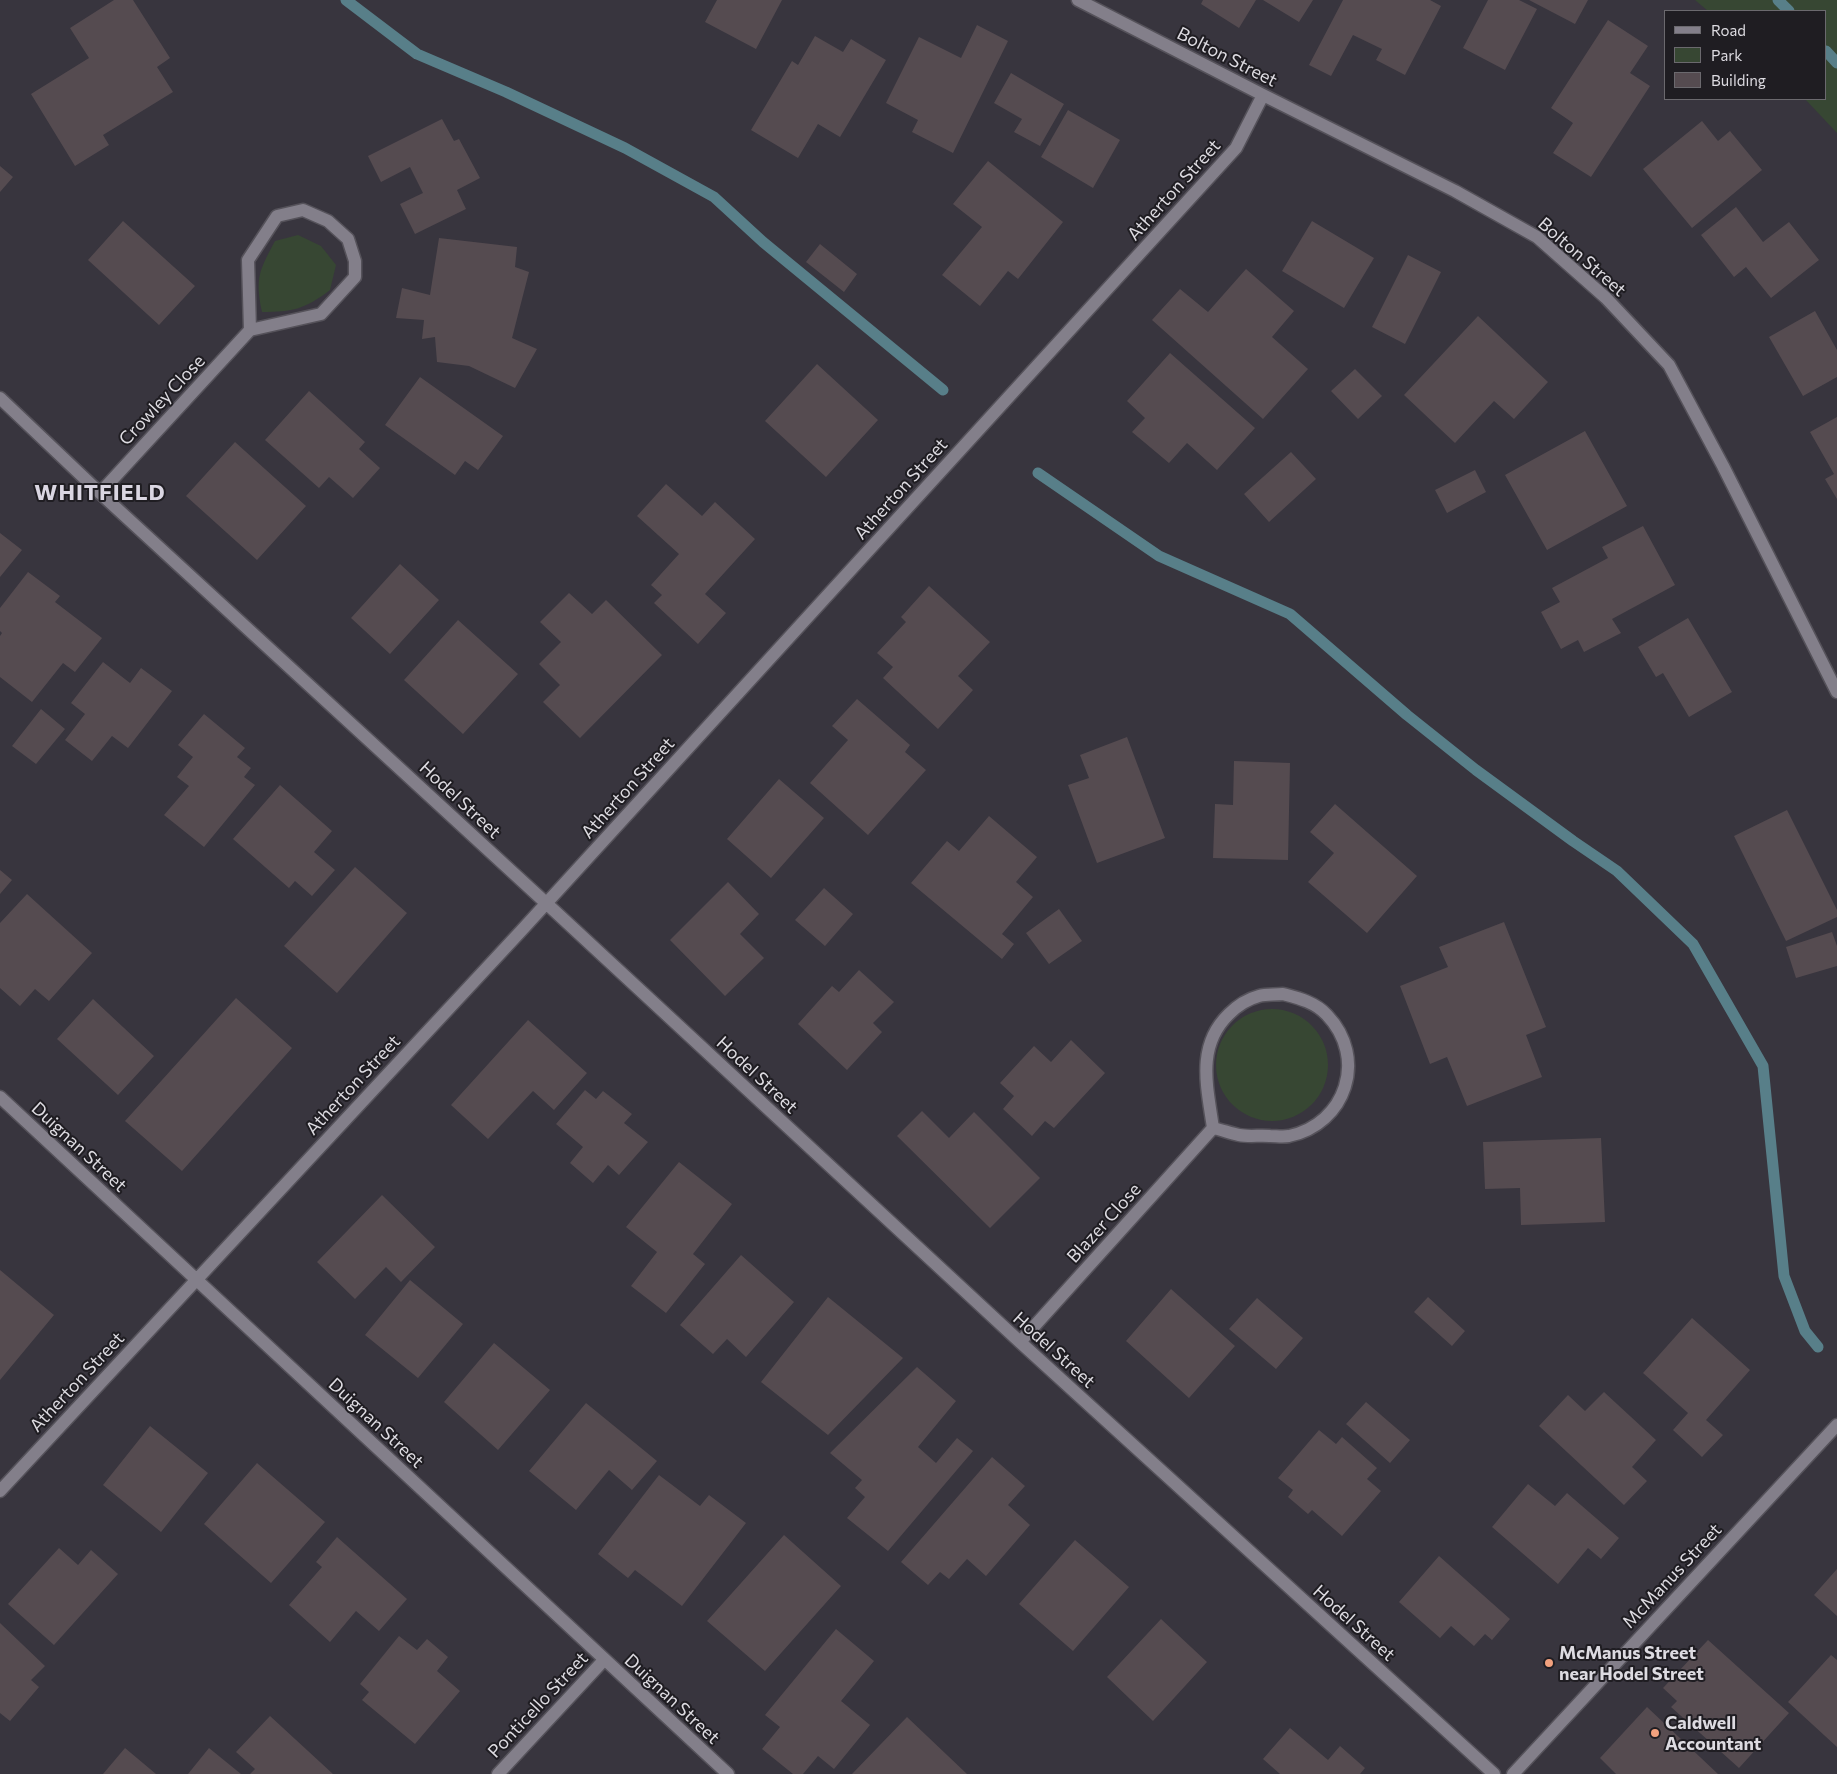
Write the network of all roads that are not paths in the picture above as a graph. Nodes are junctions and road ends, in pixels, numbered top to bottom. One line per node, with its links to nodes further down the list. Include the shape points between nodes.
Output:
1 (1078, 0): 2 (street, Bolton Street)
2 (1263, 95): 6 (street, Bolton Street, via 1455,191 1537,237 1606,298 1669,365); 7 (street, Atherton Street, via 1236,148)
3 (250, 330): 3 (street, via 248,260 277,216 303,210 328,221 348,239 355,261 355,278 321,314); 5 (street, Crowley Close)
4 (0, 398): 5 (street, Hodel Street)
5 (100, 493): 7 (street, Hodel Street)
6 (1837, 692)
7 (546, 903): 10 (street, Atherton Street); 11 (street, Hodel Street)
8 (0, 1097): 10 (street, Duignan Street)
9 (1213, 1128): 9 (street, via 1206,1069 1208,1045 1219,1024 1236,1007 1258,996 1282,994 1306,1000 1326,1014 1340,1032 1347,1053 1348,1076 1341,1098 1327,1116 1309,1129 1287,1136 1240,1135); 11 (street, Blazer Close)
10 (196, 1280): 13 (street, Atherton Street); 14 (street, Duignan Street)
11 (1020, 1342): 17 (street, Hodel Street)
12 (1837, 1425): 18 (street, McManus Street)
13 (0, 1491)
14 (604, 1660): 15 (street, Ponticello Street); 16 (street, Duignan Street)
15 (498, 1774)
16 (728, 1774)
17 (1494, 1774)
18 (1513, 1774)

